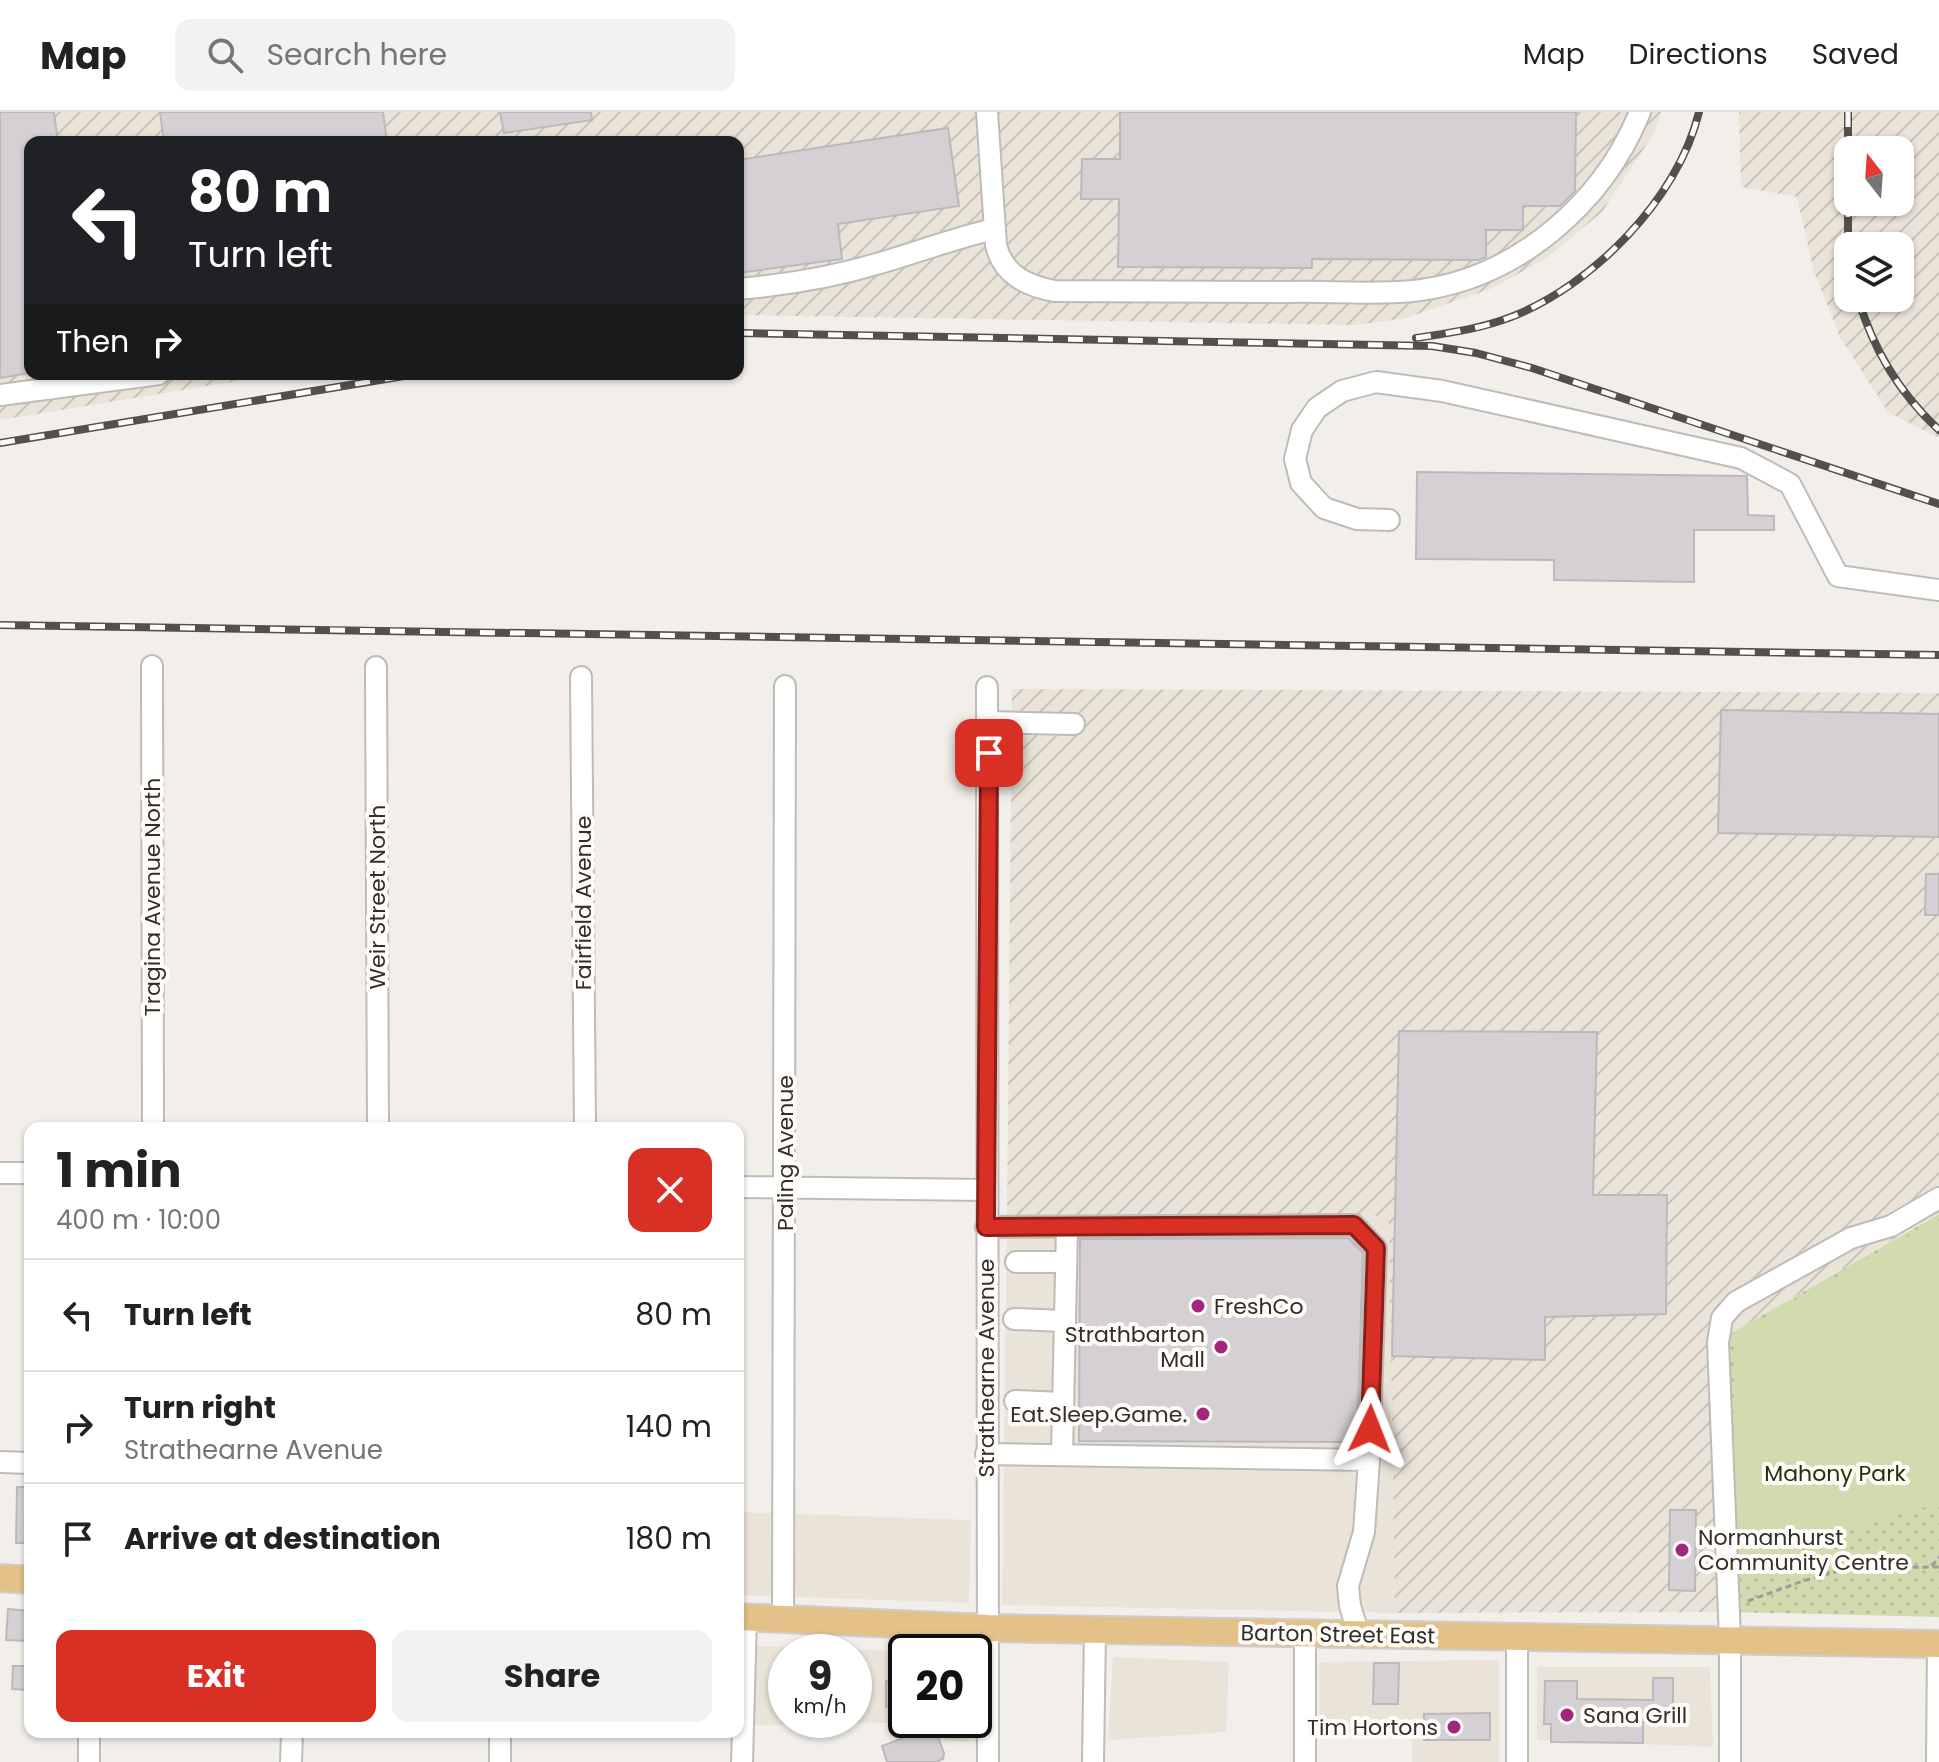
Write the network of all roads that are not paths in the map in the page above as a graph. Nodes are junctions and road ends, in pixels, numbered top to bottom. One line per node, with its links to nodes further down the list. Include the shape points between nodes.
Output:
1 (987, 112): 3 (street)
2 (1640, 112): 3 (street, via 1628,142 1598,187 1534,245 1456,282 1413,291 1055,291 1035,288 1010,271 999,257)
3 (994, 229): 4 (street, via 878,264)
4 (744, 289)
5 (114, 380): 6 (street)
6 (0, 395)
7 (1389, 520): 8 (street, via 1357,519 1324,508 1301,483 1295,459 1302,430 1317,408 1342,391 1376,382 1442,391 1741,458 1790,484 1838,576)
8 (1939, 590)
9 (152, 666): 16 (street, Tragina Avenue North)
10 (376, 667): 17 (street, Weir Street North)
11 (581, 677): 18 (street, Fairfield Avenue)
12 (785, 686): 22 (street, Paling Avenue)
13 (987, 687): 14 (street, Strathearne Avenue)
14 (989, 722): 15 (street); 23 (street, Strathearne Avenue)
15 (1074, 724)
16 (153, 1122)
17 (378, 1122)
18 (585, 1122)
19 (0, 1173): 20 (street)
20 (24, 1173)
21 (744, 1187): 22 (street)
22 (785, 1187): 23 (street); 41 (street, Paling Avenue)
23 (986, 1190): 25 (street, Strathearne Avenue)
24 (1939, 1198): 47 (street, via 1891,1226 1851,1238 1736,1302 1722,1318 1718,1342)
25 (986, 1227): 26 (street); 33 (street, Strathearne Avenue)
26 (1067, 1227): 28 (street); 35 (street, via 1354,1225 1376,1248)
27 (1016, 1262): 28 (street)
28 (1066, 1262): 30 (street)
29 (1014, 1319): 30 (street)
30 (1065, 1321): 32 (street)
31 (1015, 1401): 32 (street)
32 (1063, 1403): 34 (street)
33 (986, 1454): 34 (street); 42 (street, Strathearne Avenue)
34 (1062, 1455): 35 (street)
35 (1369, 1460): 45 (street, via 1364,1532 1348,1586)
36 (0, 1462): 37 (street)
37 (24, 1463)
38 (0, 1578): 39 (main road)
39 (24, 1580)
40 (744, 1618): 41 (main road, Barton Street East)
41 (783, 1619): 42 (main road, Barton Street East)
42 (988, 1628): 43 (main road, Barton Street East); 57 (street, Strathearne Avenue)
43 (1095, 1630): 44 (main road, Barton Street East); 58 (street)
44 (1305, 1634): 45 (main road, Barton Street East); 59 (street)
45 (1359, 1635): 46 (main road, Barton Street East)
46 (1517, 1637): 47 (main road, Barton Street East); 60 (street)
47 (1730, 1639): 48 (main road, Barton Street East); 61 (street)
48 (1938, 1644): 62 (street)
49 (89, 1738): 53 (street)
50 (292, 1738): 54 (street)
51 (500, 1738): 55 (street)
52 (741, 1738): 56 (street)
53 (89, 1762)
54 (291, 1762)
55 (500, 1762)
56 (742, 1762)
57 (988, 1762)
58 (1093, 1762)
59 (1305, 1762)
60 (1517, 1762)
61 (1730, 1762)
62 (1937, 1762)

